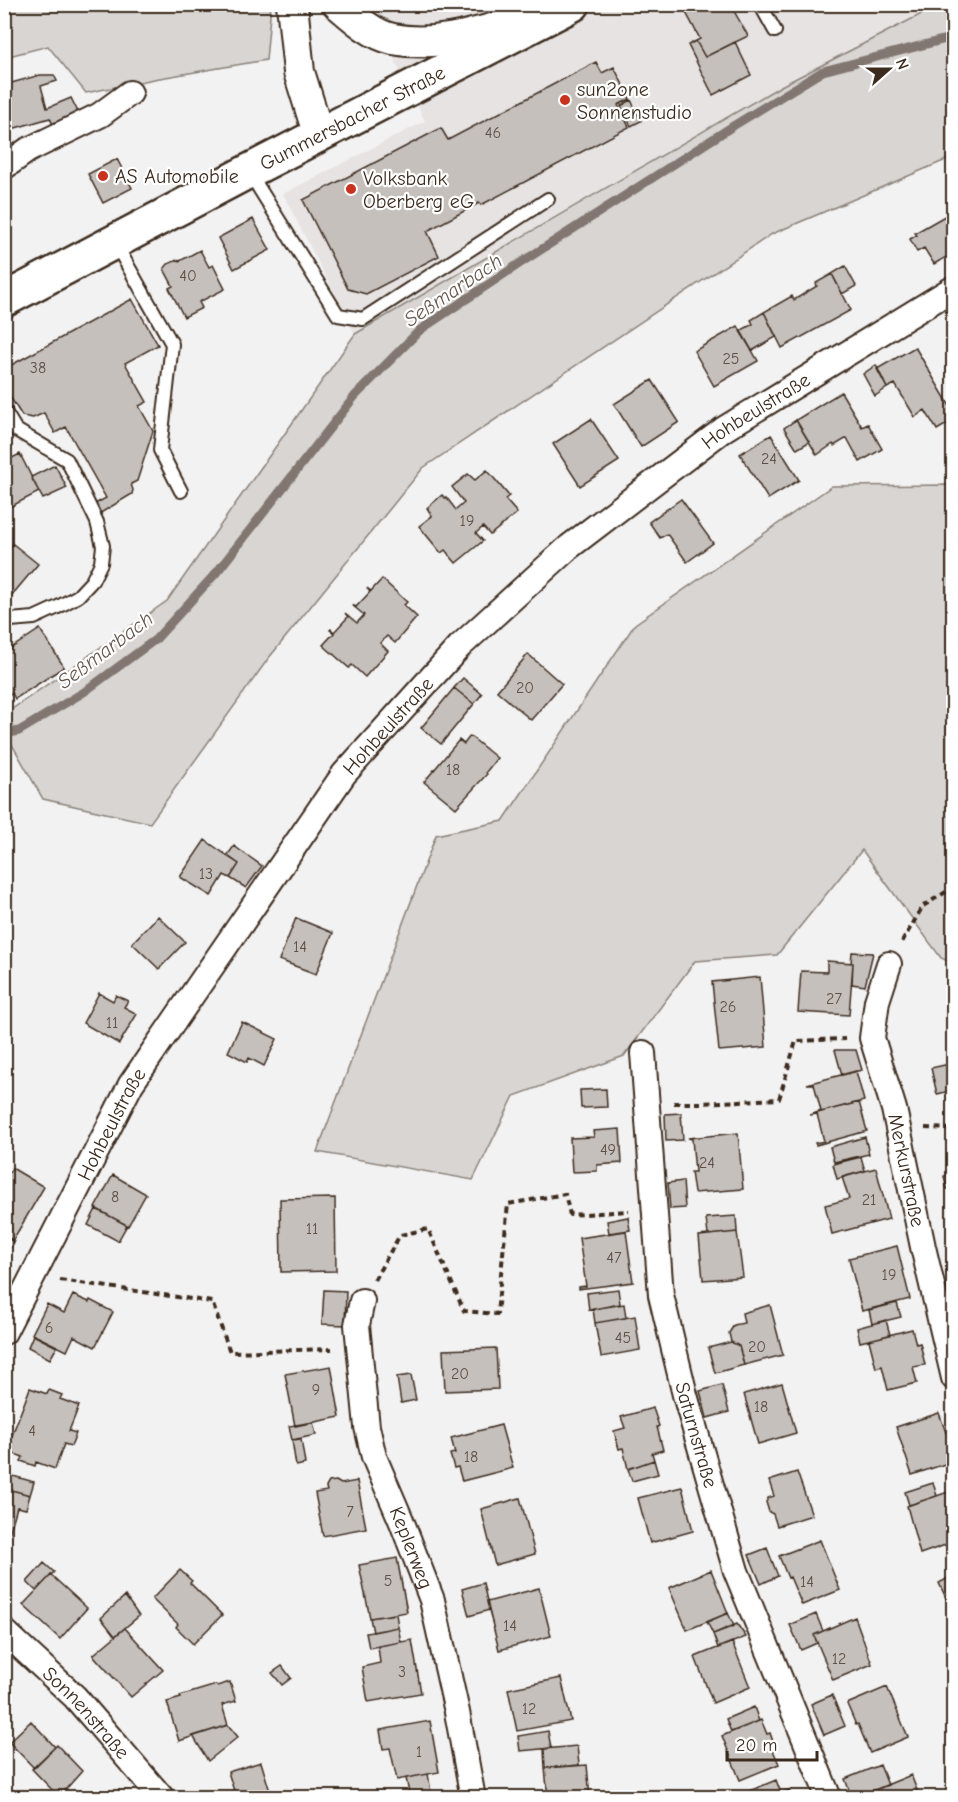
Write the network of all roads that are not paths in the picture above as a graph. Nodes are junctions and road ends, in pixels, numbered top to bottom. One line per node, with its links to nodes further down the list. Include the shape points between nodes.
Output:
1 (292, 4): 7 (street, via 299,72)
2 (338, 4): 4 (street, via 363,25 392,39 431,42)
3 (760, 4): 5 (lane)
4 (570, 6): 7 (main road, Gummersbacher Straße)
5 (774, 31)
6 (130, 93): 8 (street, via 100,115)
7 (319, 136): 9 (main road, Gummersbacher Straße)
8 (4, 166)
9 (249, 171): 10 (lane, via 338,315 363,320); 11 (main road, Gummersbacher Straße)
10 (548, 199)
11 (114, 242): 13 (main road, Gummersbacher Straße); 15 (lane, via 172,345 160,450)
12 (954, 288): 20 (street, Hohbeulstraße, via 724,429 569,547 460,646 344,774 131,1084)
13 (4, 300)
14 (4, 410): 16 (lane, via 16,430 67,460 97,522 103,546 101,563 92,581 78,596 34,618)
15 (181, 491)
16 (4, 618)
17 (890, 964): 21 (street, Merkurstraße, via 877,1001 872,1038 894,1109)
18 (643, 1053): 25 (street, Saturnstraße, via 661,1295 685,1395 736,1570)
19 (362, 1301): 24 (street, Keplerweg, via 357,1325 367,1427 374,1457 432,1600)
20 (4, 1332)
21 (954, 1378)
22 (4, 1631): 23 (street, Sonnenstraße, via 75,1697)
23 (159, 1796)
24 (472, 1797)
25 (828, 1797)

